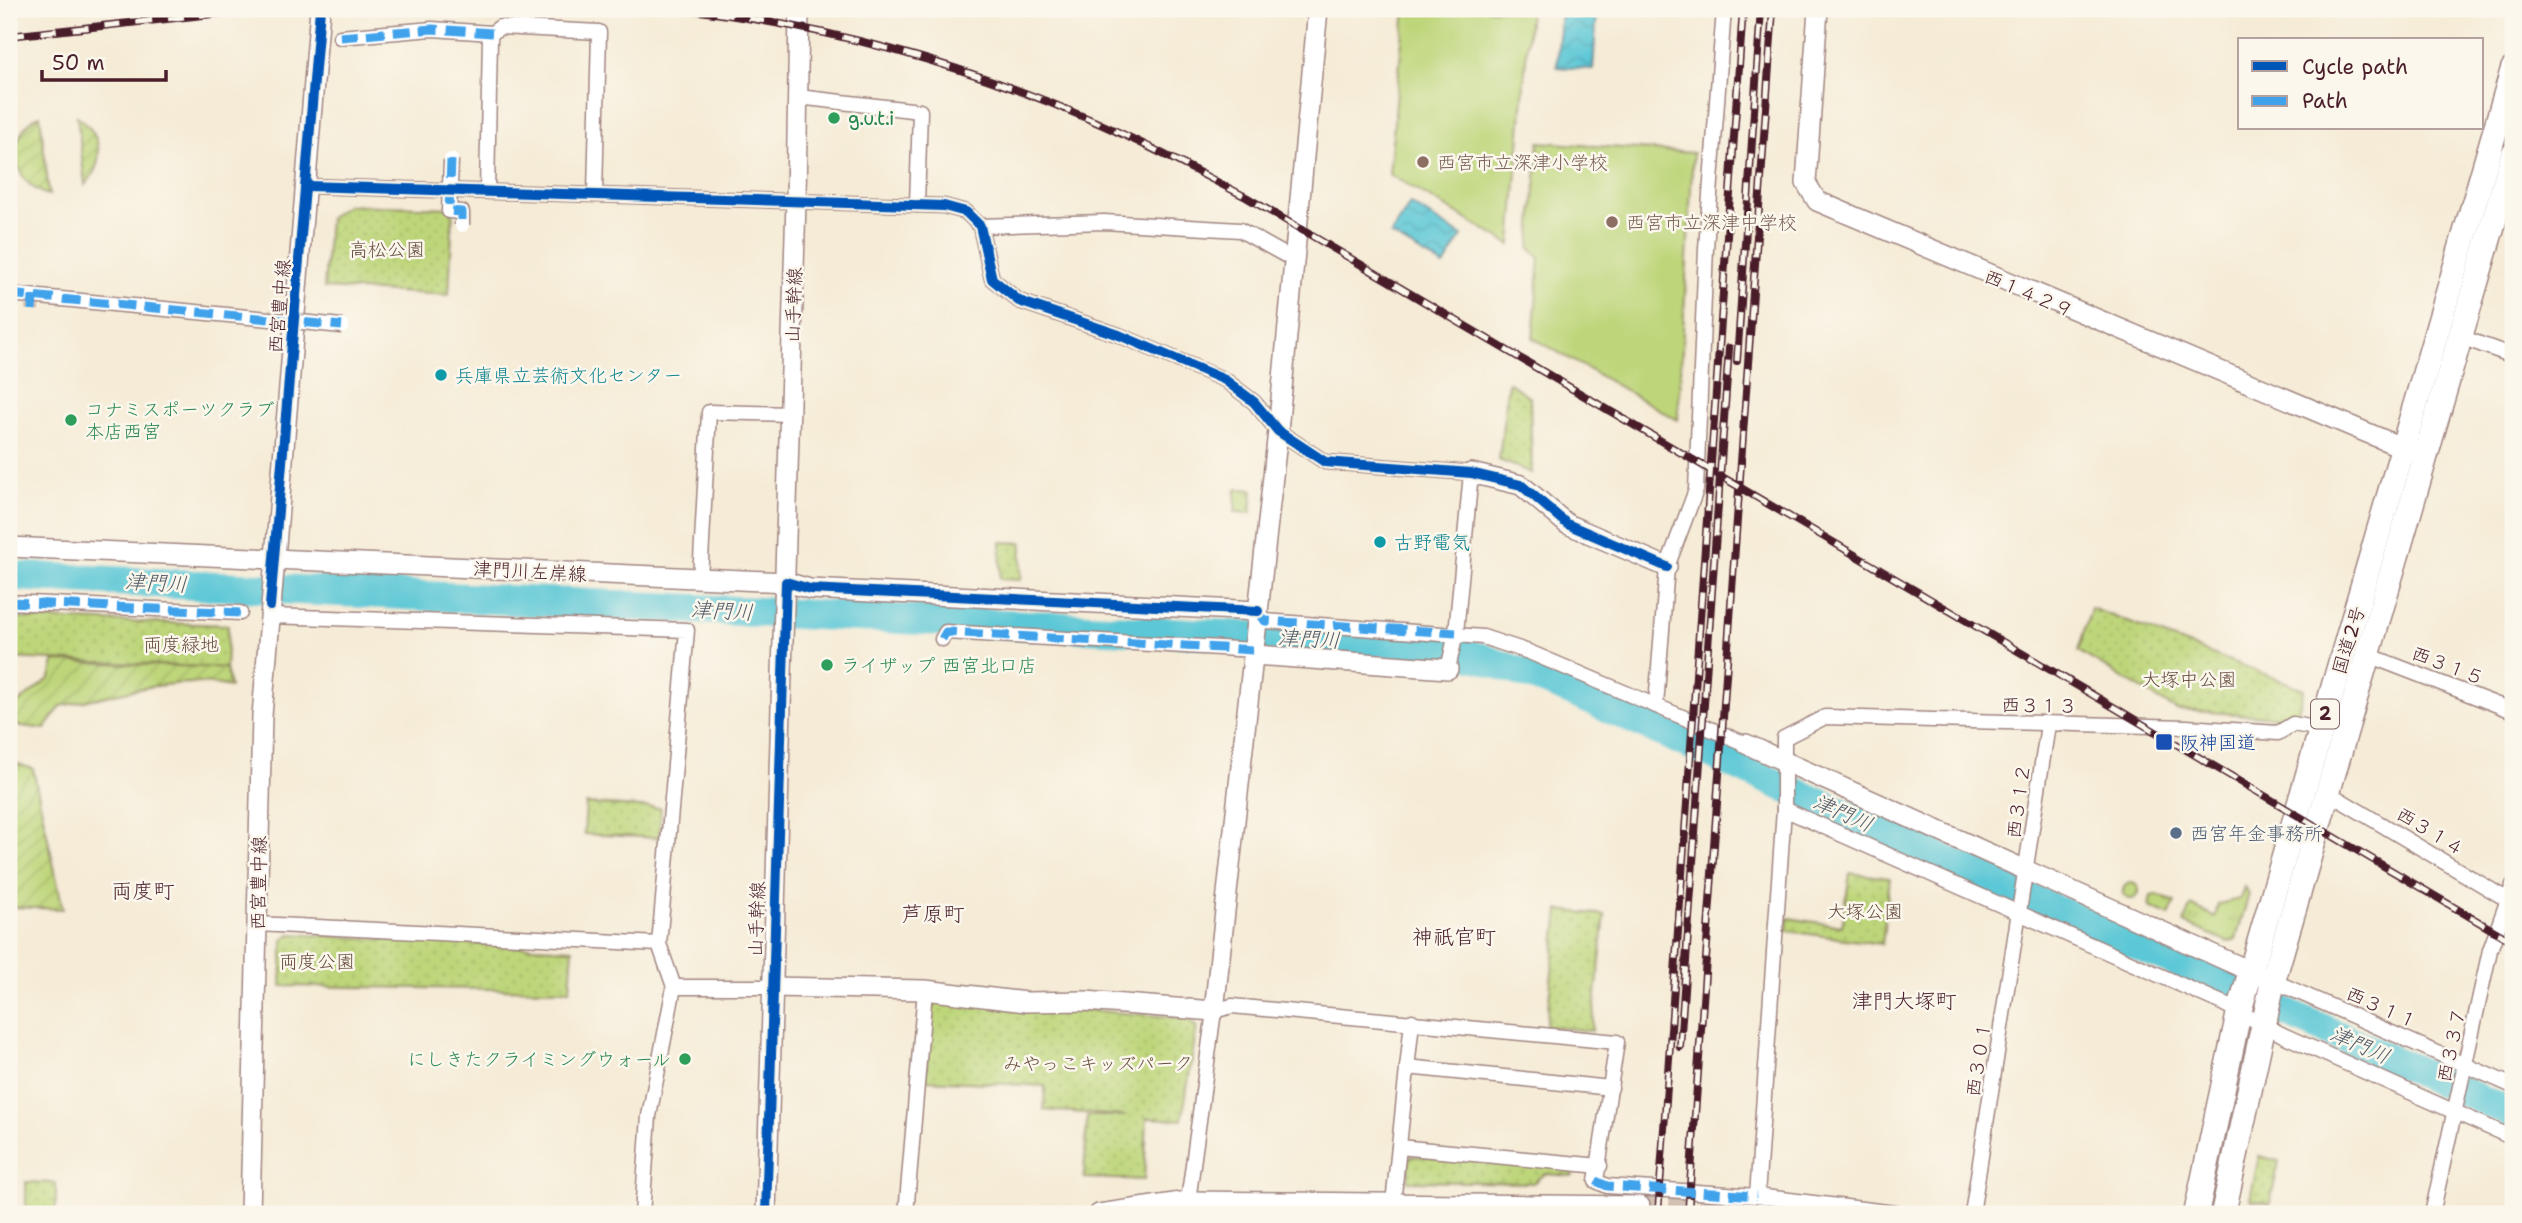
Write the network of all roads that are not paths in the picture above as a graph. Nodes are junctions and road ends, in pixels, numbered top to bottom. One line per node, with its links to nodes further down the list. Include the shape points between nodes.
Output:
1 (320, 9): 12 (street, 西宮豊中線)
2 (799, 9): 9 (street, 山手幹線)
3 (1318, 9): 19 (street)
4 (1724, 9): 30 (street, via 1706,248 1696,490)
5 (1818, 9): 26 (street, 西１４２９, via 1806,183 1817,201)
6 (492, 33): 7 (street, via 432,29); 13 (street); 14 (street, via 500,27 599,32)
7 (340, 37)
8 (2513, 69): 26 (highway, 国道2号 / 2)
9 (799, 97): 15 (street, 山手幹線); 16 (street, via 920,111)
10 (2513, 155): 22 (highway, 国道2号 / 2)
11 (451, 160): 17 (street, bridge, via 449,211 463,212)
12 (307, 186): 13 (street); 29 (street, 西宮豊中線)
13 (487, 191): 14 (street)
14 (595, 193): 15 (street)
15 (796, 201): 16 (street); 24 (street, 山手幹線)
16 (917, 205): 18 (street, via 966,212)
17 (462, 225)
18 (980, 226): 19 (street, via 1104,222 1240,230); 25 (street, via 992,279 1019,301 1119,335 1225,380 1254,402)
19 (1294, 260): 25 (street)
20 (9, 294): 21 (street, bridge)
21 (342, 326)
22 (2458, 336): 23 (street); 26 (highway, 国道2号 / 2)
23 (2513, 356)
24 (790, 414): 31 (street, via 709,412); 32 (street, 山手幹線)
25 (1278, 431): 27 (street, via 1325,462); 36 (street)
26 (2414, 453): 40 (highway, 国道2号 / 2); 45 (highway, 国道2号 / 2)
27 (1471, 473): 30 (street, via 1521,485 1567,524); 37 (street)
28 (9, 547): 29 (street, 津門川左岸線)
29 (273, 564): 31 (street, 津門川左岸線); 34 (street, 西宮豊中線)
30 (1667, 567): 42 (street)
31 (700, 579): 32 (street, 津門川左岸線)
32 (785, 592): 36 (street, 津門川左岸線, via 808,589); 58 (street, 山手幹線)
33 (9, 601): 35 (street)
34 (270, 611): 54 (street, 西宮豊中線, via 262,712); 55 (street, via 687,630)
35 (240, 613)
36 (1257, 617): 37 (street); 39 (street)
37 (1456, 633): 41 (street); 42 (street, via 1529,652)
38 (942, 639): 39 (street, via 947,632)
39 (1255, 650): 41 (street); 61 (street)
40 (2368, 655): 43 (street, 西３１５); 48 (highway, 国道2号 / 2)
41 (1448, 669)
42 (1656, 705): 46 (street)
43 (2513, 711)
44 (2048, 725): 45 (street, 西３１３, via 2278,733 2293,724); 47 (street, 西３１３, via 1825,717 1784,738); 50 (street, 西３１２)
45 (2320, 729): 56 (highway, 国道2号 / 2)
46 (1746, 744): 47 (street)
47 (1782, 768): 49 (street); 50 (street)
48 (2327, 793): 52 (street, 西３１４); 56 (highway, 国道2号 / 2)
49 (1784, 807): 53 (street); 72 (street)
50 (2027, 877): 53 (street, 西３１２); 56 (street)
51 (2513, 885): 52 (street, 西３３７)
52 (2511, 902): 65 (street, 西３３７, via 2490,950)
53 (2021, 913): 60 (street); 85 (street, 西３０１)
54 (257, 924): 55 (street); 78 (street, 西宮豊中線)
55 (659, 944): 57 (street)
56 (2261, 980): 60 (highway, 国道2号 / 2); 63 (highway, 国道2号 / 2); 65 (street, 西３１１)
57 (674, 987): 58 (street); 79 (street, via 649,1116)
58 (771, 987): 59 (street); 80 (street, 山手幹線)
59 (925, 990): 61 (street, via 1026,1002 1085,1001); 81 (street)
60 (2240, 1009): 63 (street); 86 (highway, 国道2号 / 2)
61 (1214, 1012): 62 (street, via 1232,1006); 75 (street)
62 (1412, 1021): 64 (street); 67 (street, via 1617,1042)
63 (2264, 1021): 68 (street); 87 (highway, 国道2号 / 2)
64 (1407, 1067): 67 (street); 70 (street)
65 (2466, 1071): 66 (street, 西３１１); 68 (street, 西３３７)
66 (2513, 1086)
67 (1611, 1088): 71 (street)
68 (2457, 1107): 69 (street); 88 (street, 西３３７)
69 (2513, 1138)
70 (1399, 1147): 71 (street); 73 (street)
71 (1600, 1166): 72 (street, via 1596,1181 1607,1186)
72 (1757, 1196): 84 (street)
73 (1393, 1204): 75 (street); 76 (street)
74 (1640, 1206): 76 (street)
75 (1185, 1207): 82 (street)
76 (1600, 1210)
77 (1737, 1212): 83 (street)
78 (250, 1214)
79 (642, 1214)
80 (766, 1214)
81 (906, 1214)
82 (1099, 1214)
83 (1765, 1214)
84 (1903, 1214)
85 (1972, 1214)
86 (2196, 1214)
87 (2223, 1214)
88 (2432, 1214)

